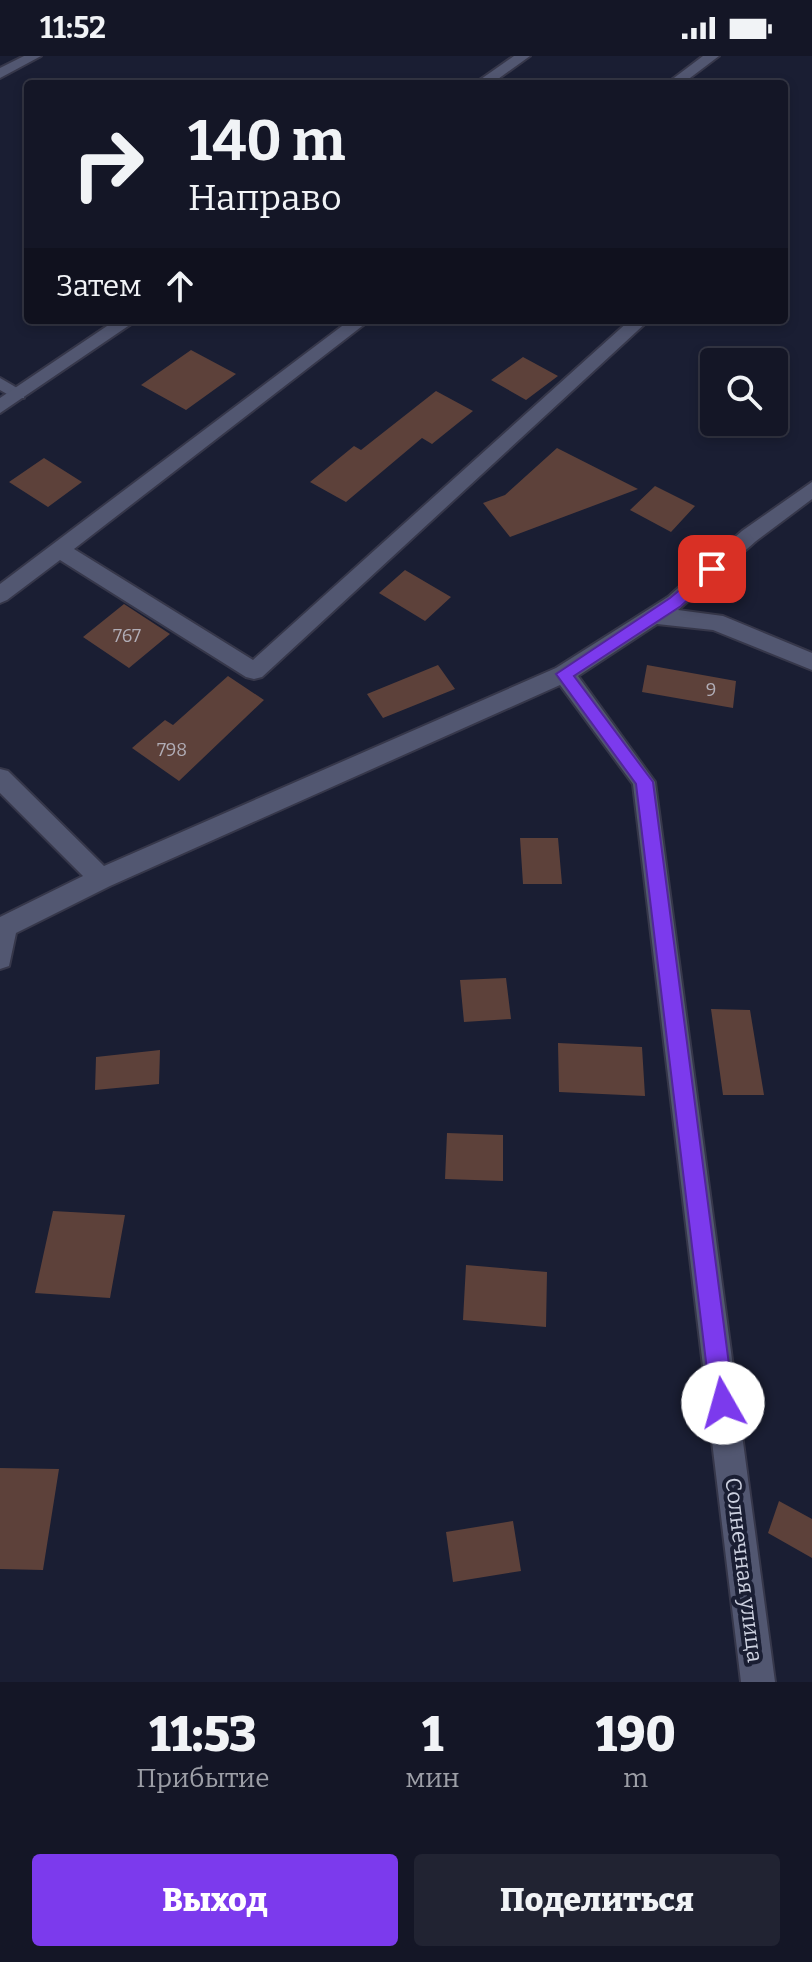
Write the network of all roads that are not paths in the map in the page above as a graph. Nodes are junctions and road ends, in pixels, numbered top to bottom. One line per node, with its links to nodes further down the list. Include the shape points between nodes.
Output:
1 (34, 56): 4 (street)
2 (523, 56): 5 (street)
3 (712, 56): 6 (street)
4 (0, 74)
5 (487, 80)
6 (679, 80)
7 (122, 324): 11 (street)
8 (356, 324): 14 (street)
9 (636, 324): 14 (street, via 254,671)
10 (0, 383): 11 (lane)
11 (19, 395): 12 (street)
12 (0, 407)
13 (812, 489): 16 (street)
14 (60, 550): 15 (street)
15 (0, 595)
16 (654, 616): 17 (street, via 716,622); 18 (street)
17 (812, 662)
18 (564, 674): 20 (street); 23 (street, Солнечная улица, via 644,782)
19 (0, 778): 20 (street)
20 (101, 879): 21 (street)
21 (3, 928): 22 (street)
22 (0, 958)
23 (758, 1682)

